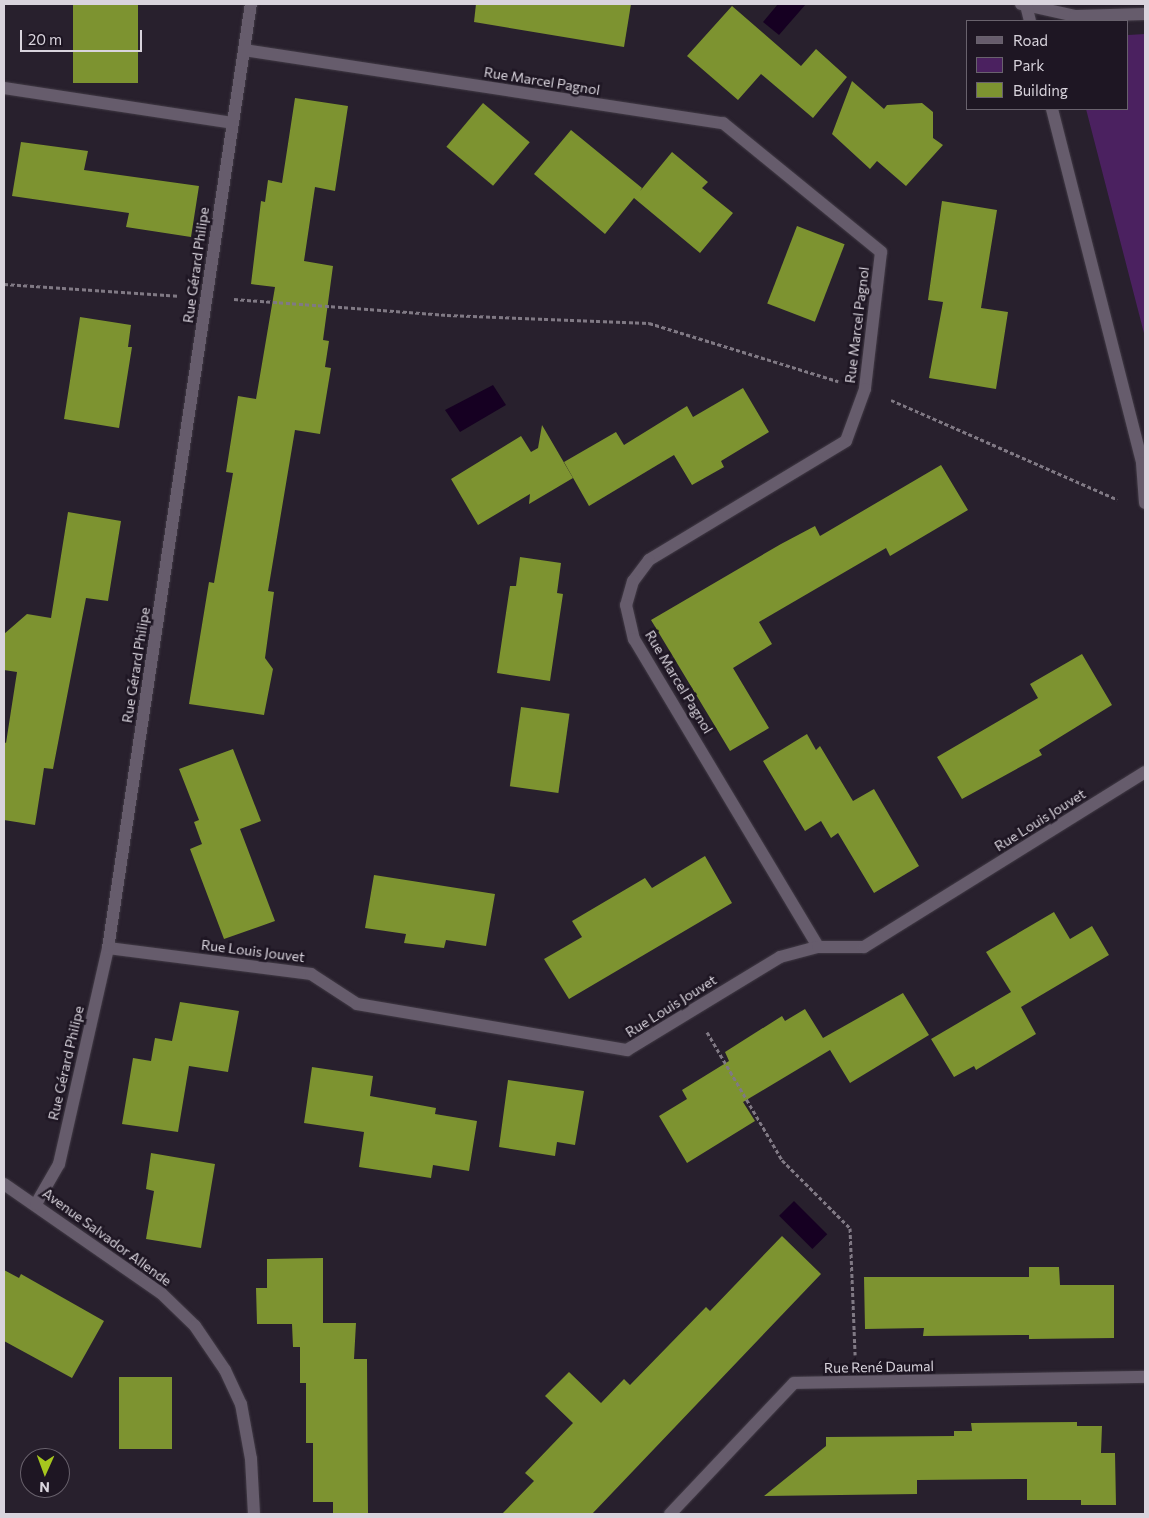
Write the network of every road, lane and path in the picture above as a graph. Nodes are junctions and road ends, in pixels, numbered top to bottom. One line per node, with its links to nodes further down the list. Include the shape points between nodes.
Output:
1 (252, 4): 5 (street, Rue Gérard Philipe)
2 (1023, 4): 3 (street, via 1075,16); 4 (street)
3 (1145, 14)
4 (1030, 20)
5 (244, 50): 8 (street, Rue Gérard Philipe); 11 (street, Rue Marcel Pagnol, via 724,123 881,252)
6 (4, 88): 8 (street)
7 (1052, 110): 12 (street, via 1142,463)
8 (232, 122): 10 (street, Rue Gérard Philipe)
9 (4, 284): 10 (path)
10 (206, 297): 11 (path, via 447,315 649,323); 16 (street, Rue Gérard Philipe)
11 (865, 389): 13 (path); 15 (street, Rue Marcel Pagnol, via 846,441 649,560 632,581 626,605 634,639)
12 (1145, 502)
13 (1127, 503)
14 (1145, 772): 15 (street, Rue Louis Jouvet, via 864,947)
15 (818, 947): 17 (street, Rue Louis Jouvet, via 780,957)
16 (108, 948): 17 (street, Rue Louis Jouvet, via 311,974 357,1004 627,1050); 19 (street, Rue Gérard Philipe, via 59,1164)
17 (694, 1009): 21 (path, via 782,1160 850,1228)
18 (4, 1184): 19 (street, Avenue Salvador Allende)
19 (36, 1204): 22 (street, Avenue Salvador Allende, via 161,1293 194,1326 225,1370 242,1404 251,1459)
20 (1145, 1377): 21 (street, Rue René Daumal)
21 (856, 1383): 23 (street, Rue René Daumal, via 794,1383)
22 (254, 1514)
23 (670, 1514)

